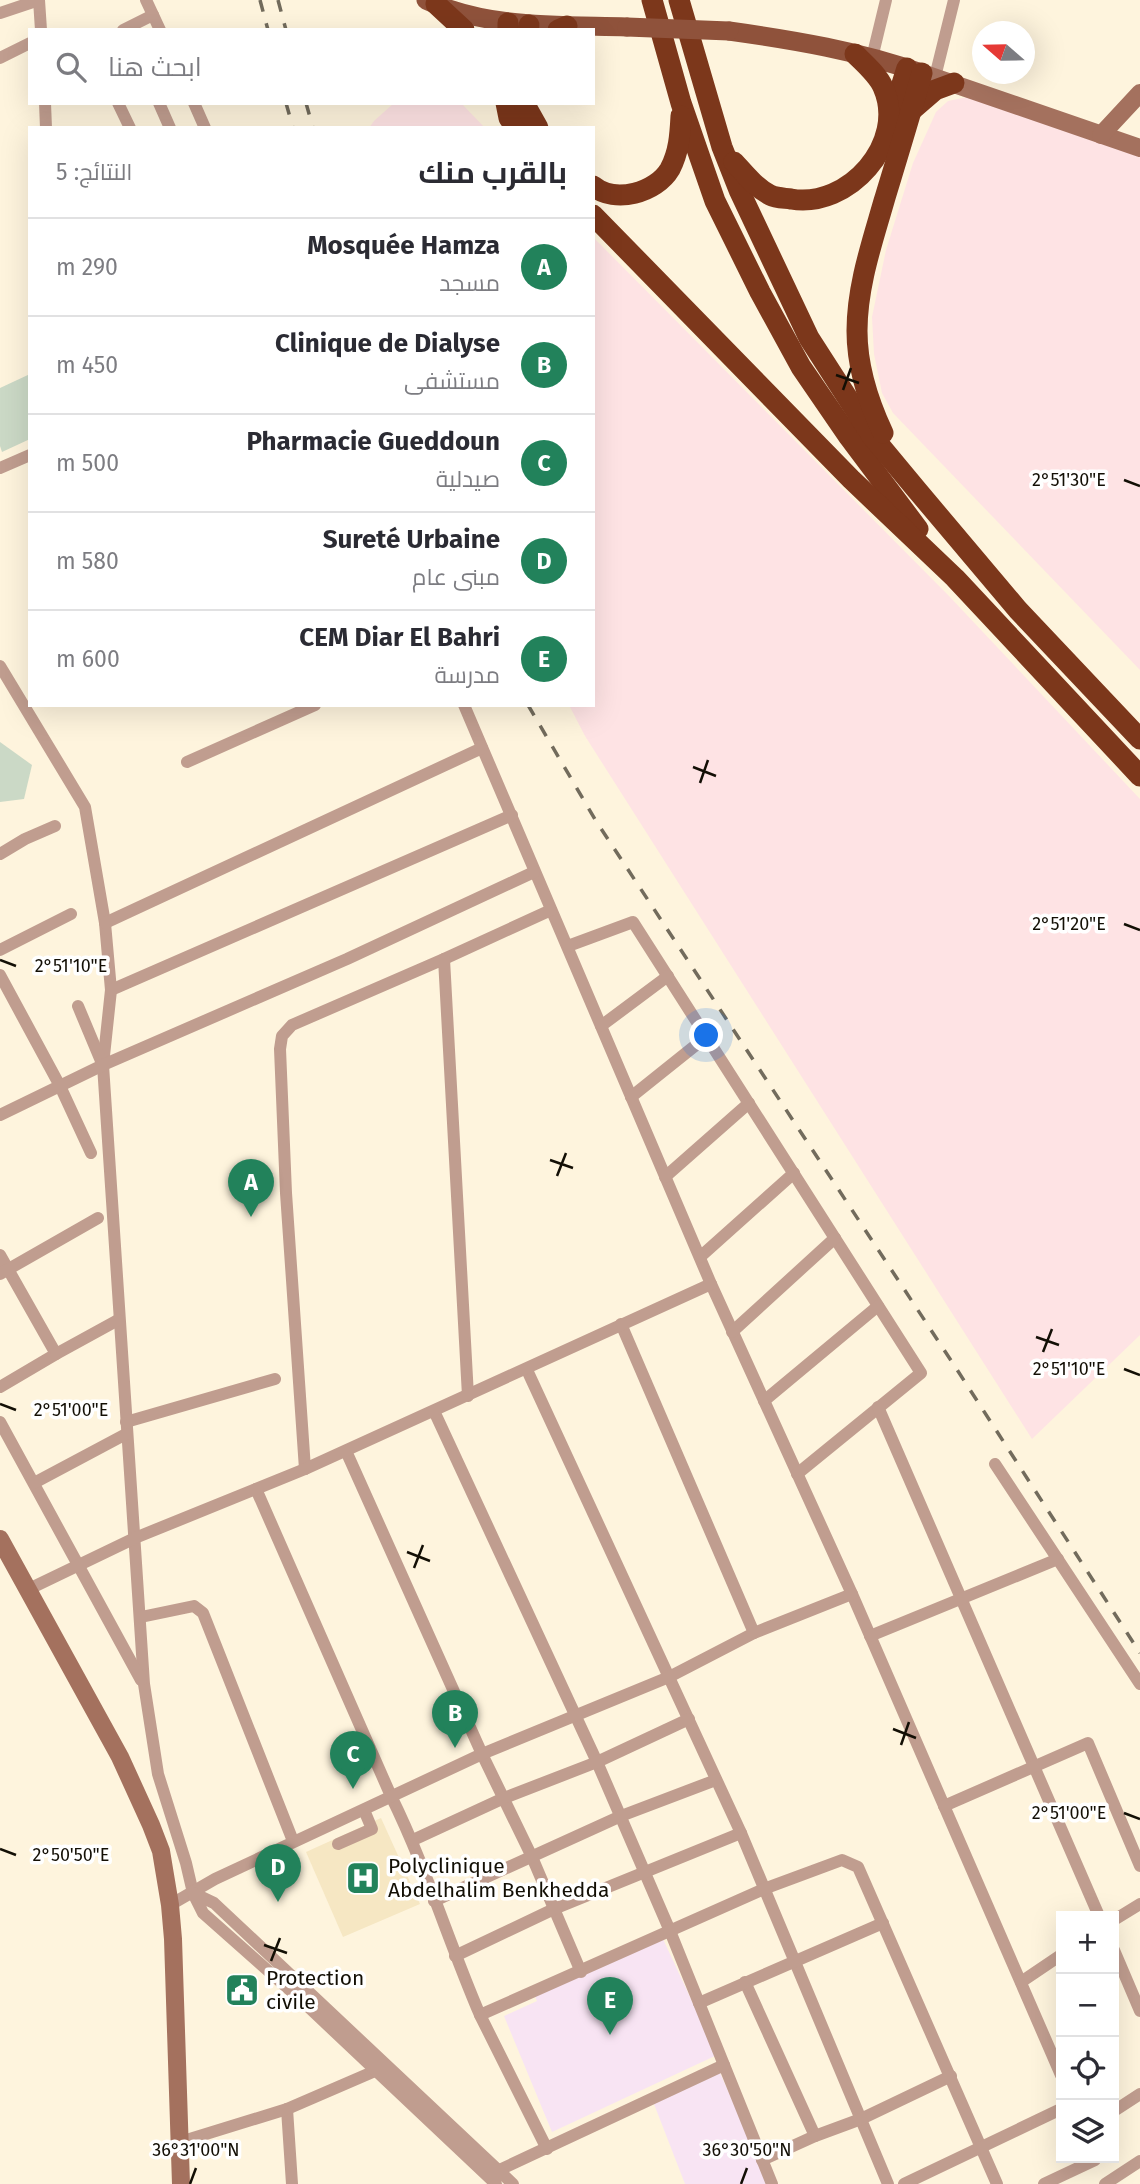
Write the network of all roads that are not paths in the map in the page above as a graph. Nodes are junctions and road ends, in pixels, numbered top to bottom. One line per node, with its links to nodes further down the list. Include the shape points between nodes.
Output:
1 (39, 0): 8 (street); 11 (street)
2 (146, 0): 9 (street)
3 (652, 0): 21 (highway)
4 (679, 0): 37 (highway)
5 (886, 0): 17 (street)
6 (954, 0): 19 (street)
7 (431, 2): 10 (main road); 14 (highway)
8 (0, 13)
9 (153, 15): 12 (street); 13 (street)
10 (518, 27): 15 (main road)
11 (41, 28)
12 (127, 28)
13 (159, 28)
14 (462, 28)
15 (562, 28): 17 (main road, bridge, via 729,31)
16 (28, 44): 18 (street)
17 (863, 56): 19 (main road); 35 (highway, via 882,84)
18 (0, 58)
19 (930, 75): 28 (highway); 28 (highway, via 934,90); 35 (highway); 36 (street)
20 (1140, 93): 36 (street)
21 (681, 103): 39 (highway, via 679,146 668,172 644,191 622,197); 44 (highway, via 715,201 801,367)
22 (45, 105): 29 (street)
23 (119, 105): 30 (street)
24 (160, 105): 31 (street)
25 (195, 105): 32 (street)
26 (506, 105): 33 (highway)
27 (525, 105): 34 (highway)
28 (912, 111): 43 (highway, via 867,257 857,331 870,404)
29 (46, 126)
30 (129, 126)
31 (169, 126)
32 (204, 126)
33 (515, 126)
34 (537, 126)
35 (888, 126): 37 (highway, via 869,167 846,187 822,199 771,196 751,182)
36 (1101, 135): 38 (street)
37 (722, 147): 43 (highway, via 809,338 872,436)
38 (1140, 148)
39 (595, 188)
40 (595, 217): 44 (highway, via 851,479)
41 (28, 457): 42 (street)
42 (0, 468)
43 (916, 489): 50 (highway, via 1018,610)
44 (955, 578): 53 (highway)
45 (0, 666): 46 (street)
46 (25, 696)
47 (31, 707): 60 (street, via 85,807)
48 (310, 707): 52 (street)
49 (465, 707): 51 (street)
50 (1140, 739)
51 (482, 748): 54 (street); 60 (street)
52 (187, 762)
53 (1140, 776)
54 (512, 815): 57 (street); 66 (street)
55 (55, 826): 56 (street)
56 (0, 854)
57 (534, 872): 58 (street); 70 (street)
58 (551, 910): 61 (street); 63 (street)
59 (71, 914): 62 (street)
60 (105, 923): 66 (street)
61 (568, 946): 65 (street, via 633,922); 68 (street)
62 (0, 950)
63 (444, 959): 92 (street); 100 (street, via 292,1025 282,1036 286,1194)
64 (0, 975): 71 (street)
65 (668, 976): 68 (street); 69 (street)
66 (111, 990): 70 (street)
67 (78, 1006): 70 (street)
68 (601, 1026): 72 (street)
69 (706, 1037): 72 (street); 73 (street)
70 (103, 1065): 71 (street); 85 (street)
71 (60, 1086): 74 (street); 75 (street)
72 (631, 1097): 77 (street)
73 (749, 1103): 76 (street); 77 (street)
74 (0, 1115)
75 (91, 1153)
76 (794, 1173): 79 (street); 81 (street)
77 (665, 1177): 81 (street)
78 (98, 1218): 82 (street)
79 (835, 1238): 84 (street); 87 (street)
80 (0, 1255): 82 (street)
81 (699, 1257): 83 (street)
82 (4, 1272): 88 (street)
83 (711, 1284): 86 (street); 87 (street)
84 (878, 1306): 93 (street); 94 (street, via 921,1373)
85 (118, 1320): 88 (street); 97 (street)
86 (621, 1324): 89 (street); 112 (street)
87 (733, 1332): 93 (street)
88 (56, 1354): 91 (street)
89 (527, 1370): 92 (street); 114 (street)
90 (275, 1379): 97 (street)
91 (0, 1387)
92 (468, 1396): 95 (street)
93 (764, 1401): 101 (street)
94 (878, 1408): 101 (street); 110 (street)
95 (434, 1411): 98 (street); 117 (street)
96 (0, 1422): 102 (street)
97 (126, 1428): 102 (street); 104 (street)
98 (346, 1451): 100 (street); 119 (street)
99 (995, 1464): 106 (street)
100 (305, 1469): 103 (street)
101 (797, 1474): 109 (street)
102 (34, 1483): 107 (street)
103 (256, 1489): 104 (street); 123 (street)
104 (135, 1538): 107 (street); 111 (street)
105 (0, 1539): 108 (street)
106 (1058, 1559): 110 (street); 116 (street)
107 (80, 1565): 108 (street); 115 (street)
108 (29, 1589): 139 (street, via 151,1825 161,1851)
109 (852, 1594): 112 (street); 113 (street)
110 (962, 1600): 113 (street); 121 (street)
111 (141, 1617): 115 (street); 130 (street, via 194,1606 203,1613)
112 (754, 1633): 114 (street)
113 (870, 1636): 125 (street)
114 (668, 1677): 117 (street); 118 (street)
115 (144, 1684): 136 (street, via 158,1774)
116 (1140, 1684)
117 (576, 1716): 119 (street); 120 (street)
118 (689, 1719): 120 (street); 122 (street)
119 (482, 1754): 123 (street); 124 (street)
120 (597, 1762): 124 (street); 127 (street)
121 (1035, 1765): 125 (street); 133 (street, via 1088,1743); 141 (street)
122 (716, 1780): 127 (street); 128 (street)
123 (391, 1796): 126 (street); 129 (street)
124 (504, 1798): 129 (street); 132 (street)
125 (944, 1806): 151 (street)
126 (363, 1810): 130 (street); 131 (street, via 372,1829)
127 (621, 1816): 132 (street); 134 (street)
128 (741, 1832): 134 (street); 135 (street)
129 (413, 1840): 137 (street)
130 (293, 1841): 136 (street)
131 (338, 1844)
132 (532, 1857): 137 (street); 140 (street)
133 (1140, 1866)
134 (645, 1873): 140 (street); 144 (street)
135 (764, 1889): 143 (street, via 842,1860 858,1867); 144 (street); 147 (street)
136 (193, 1893): 139 (street); 157 (street, via 203,1913); 172 (street, via 214,1903)
137 (434, 1901): 145 (street)
138 (1140, 1904): 142 (street)
139 (170, 1905): 165 (street)
140 (554, 1909): 145 (street); 149 (street)
141 (1097, 1911)
142 (1119, 1917)
143 (883, 1923): 147 (street); 158 (street)
144 (670, 1931): 149 (street); 152 (street)
145 (455, 1956): 154 (street)
146 (1056, 1958): 151 (street)
147 (793, 1961): 150 (street); 163 (street)
148 (1119, 1962): 153 (street)
149 (581, 1972): 154 (street)
150 (745, 1982): 152 (street); 164 (street)
151 (1021, 1982): 155 (street)
152 (699, 2003): 156 (street)
153 (1140, 2011)
154 (480, 2015): 167 (street)
155 (1056, 2063)
156 (724, 2066): 167 (street); 168 (street)
157 (375, 2071): 161 (street); 172 (street, via 486,2174)
158 (951, 2076): 163 (street); 166 (street)
159 (1140, 2094): 160 (street)
160 (1119, 2108)
161 (287, 2109): 165 (street); 174 (street)
162 (1056, 2111): 166 (street)
163 (861, 2119): 164 (street); 177 (street)
164 (815, 2136): 168 (street)
165 (180, 2142): 173 (street)
166 (980, 2147): 178 (street); 179 (street)
167 (547, 2149): 172 (street)
168 (762, 2161): 176 (street)
169 (1140, 2161): 181 (street)
170 (1087, 2163): 180 (street)
171 (1096, 2163): 181 (street)
172 (498, 2178): 175 (street)
173 (181, 2184)
174 (292, 2184)
175 (513, 2184)
176 (772, 2184)
177 (888, 2184)
178 (904, 2184)
179 (997, 2184)
180 (1044, 2184)
181 (1104, 2184)

